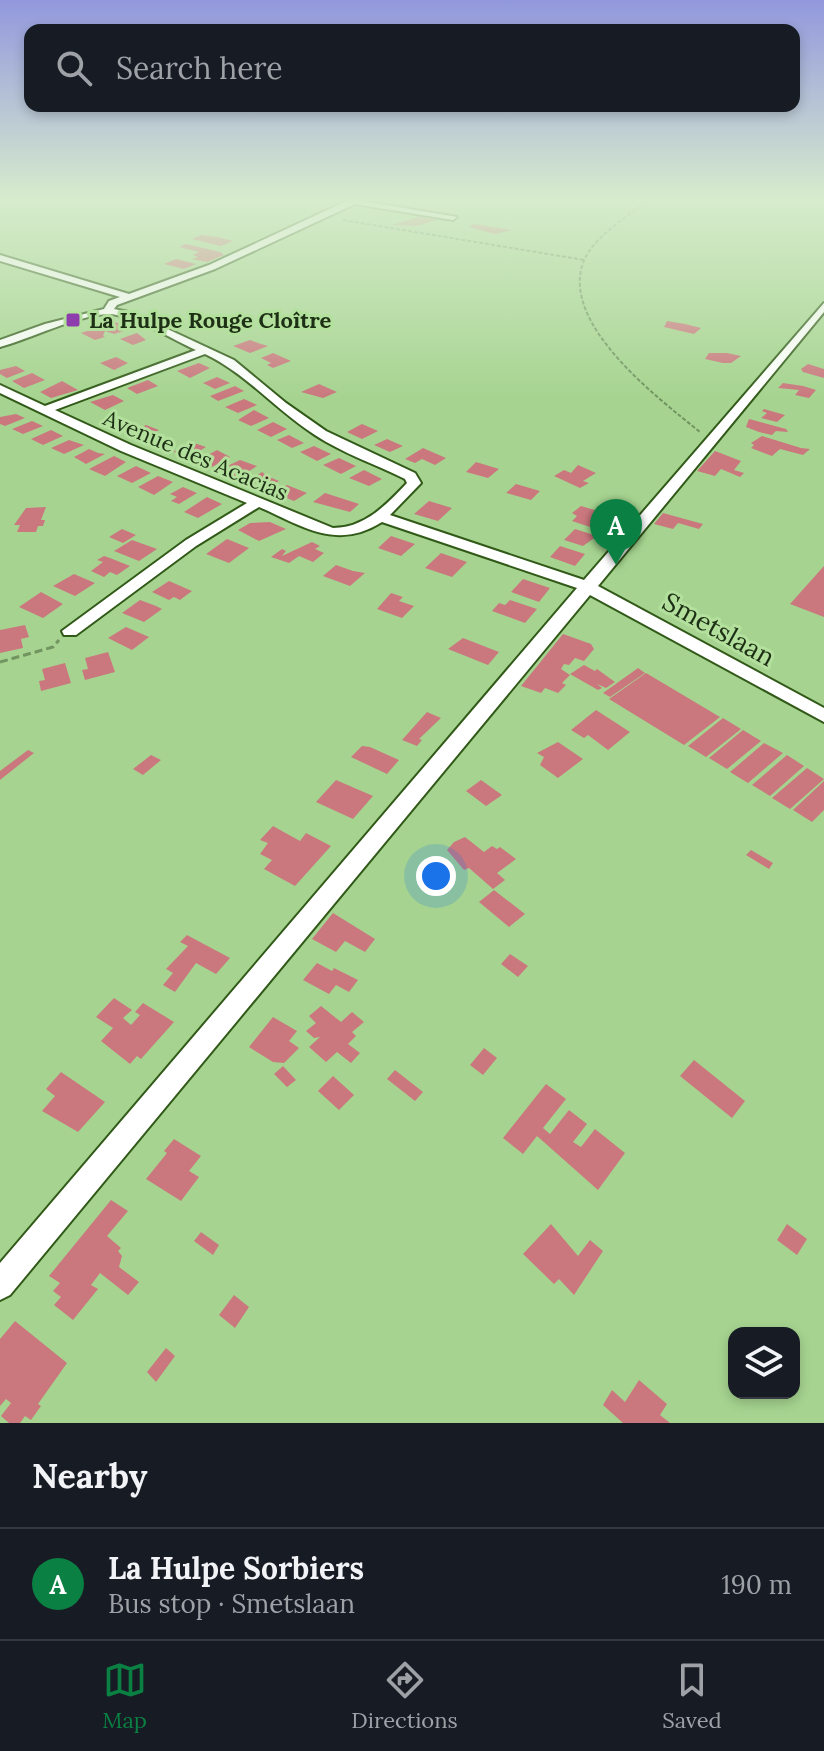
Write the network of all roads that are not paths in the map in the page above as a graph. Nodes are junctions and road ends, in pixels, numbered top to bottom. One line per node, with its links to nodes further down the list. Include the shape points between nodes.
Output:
1 (25, 265): 3 (street)
2 (216, 265): 3 (street)
3 (130, 297): 5 (street, via 113,303)
4 (824, 306): 12 (street)
5 (108, 311): 6 (street); 7 (street, via 129,315)
6 (0, 344)
7 (206, 350): 9 (street); 11 (street, Avenue des Acacias, via 322,434 414,479)
8 (0, 389): 9 (street, Avenue des Acacias)
9 (42, 411): 10 (street, Avenue des Acacias)
10 (258, 502): 11 (street, Avenue des Acacias, via 346,534); 13 (street, via 191,543)
11 (379, 516): 12 (street, Smetslaan)
12 (588, 587): 14 (street, Smetslaan); 15 (street)
13 (70, 631)
14 (824, 716)
15 (0, 1285)

